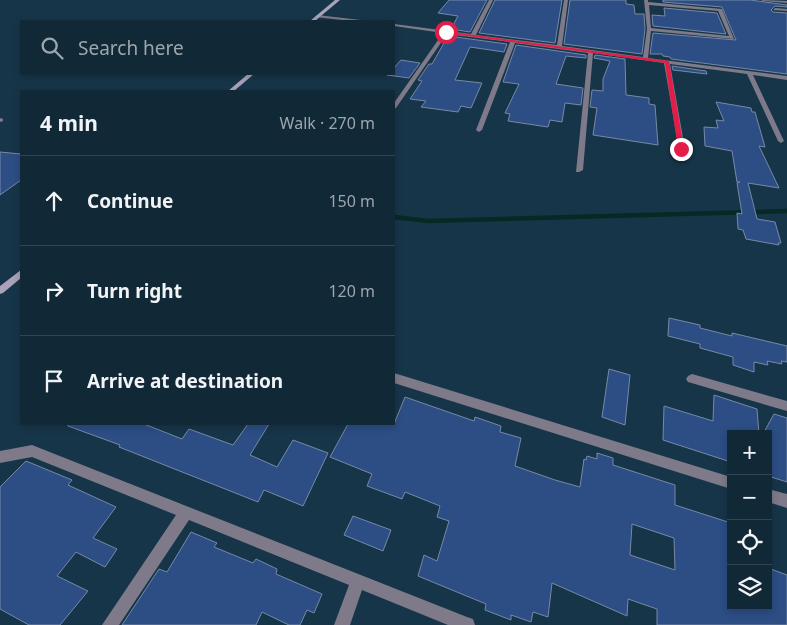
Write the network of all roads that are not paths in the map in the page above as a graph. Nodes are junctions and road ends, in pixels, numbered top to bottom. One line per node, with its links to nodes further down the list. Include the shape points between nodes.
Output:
1 (338, 0): 9 (main road)
2 (491, 0): 15 (street)
3 (566, 0): 17 (street)
4 (763, 0): 6 (street)
5 (646, 1): 13 (street); 13 (street, via 720,10 732,38)
6 (787, 2)
7 (775, 9): 8 (street)
8 (787, 10)
9 (317, 16): 10 (main road); 11 (street)
10 (313, 20)
11 (352, 20)
12 (395, 25): 14 (street)
13 (649, 29): 19 (street)
14 (446, 32): 15 (street); 25 (street)
15 (473, 35): 16 (street)
16 (513, 41): 17 (street); 26 (street)
17 (559, 46): 18 (street)
18 (591, 52): 19 (street); 29 (street)
19 (645, 59): 20 (street)
20 (667, 62): 21 (street); 28 (street)
21 (749, 73): 23 (street); 27 (street)
22 (250, 75): 24 (main road)
23 (787, 78)
24 (232, 90)
25 (395, 105)
26 (479, 130)
27 (781, 141)
28 (681, 149)
29 (579, 170)
30 (20, 273): 31 (main road)
31 (0, 291)
32 (395, 378): 36 (street)
33 (692, 379): 34 (street)
34 (787, 406)
35 (0, 457): 39 (street, via 32,451)
36 (727, 483)
37 (772, 496): 38 (street)
38 (787, 501)
39 (186, 512): 40 (street); 41 (street)
40 (358, 582): 42 (street); 43 (street)
41 (110, 625)
42 (342, 625)
43 (466, 625)

